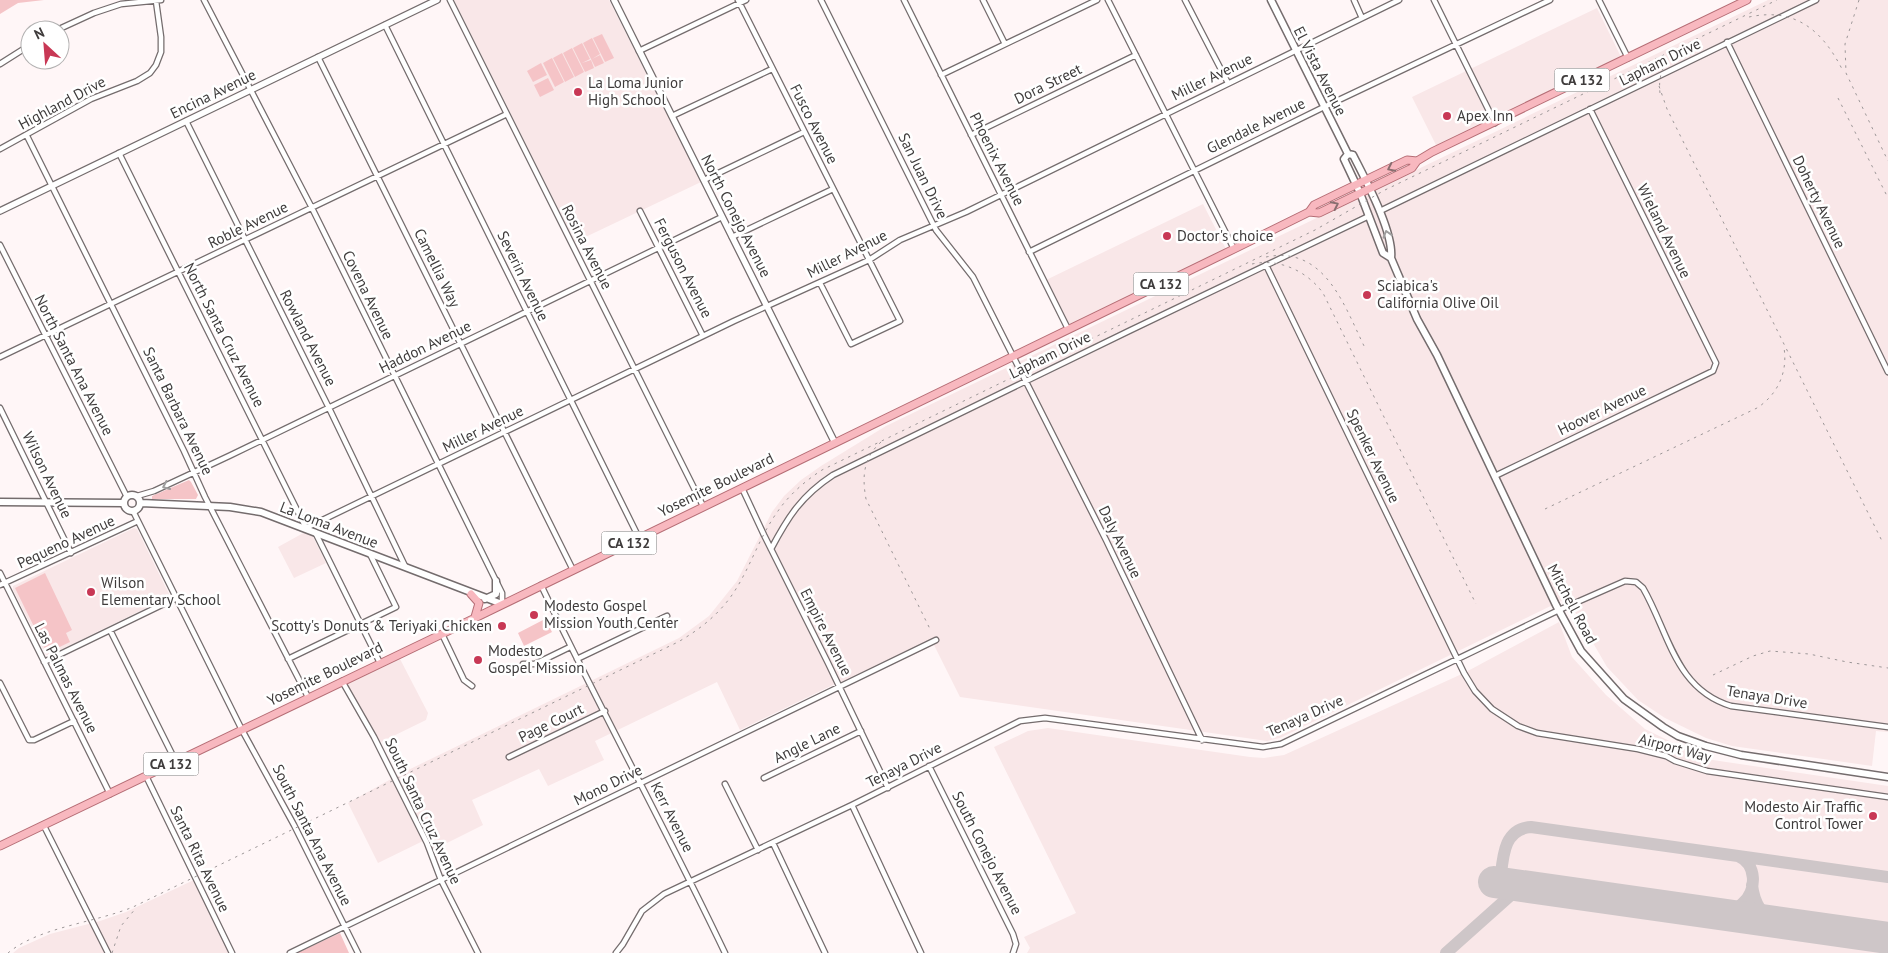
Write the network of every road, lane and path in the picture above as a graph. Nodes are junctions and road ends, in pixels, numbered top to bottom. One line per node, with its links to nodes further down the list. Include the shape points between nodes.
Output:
1 (159, 0): 23 (street, via 116,6); 48 (street, Highland Drive, via 160,52 150,73 91,99)
2 (204, 0): 38 (street, Covena Avenue)
3 (437, 0): 24 (street, Encina Avenue)
4 (450, 0): 41 (street, Rosina Avenue)
5 (614, 0): 30 (street, North Conejo Avenue)
6 (746, 0): 21 (street)
7 (821, 0): 71 (street, San Juan Drive)
8 (904, 0): 36 (street, Phoenix Avenue)
9 (983, 0): 27 (street)
10 (1097, 0): 27 (street)
11 (1108, 0): 31 (street)
12 (1185, 0): 37 (street)
13 (1271, 0): 28 (main road, El Vista Avenue)
14 (1354, 0): 22 (street)
15 (1399, 0): 22 (street, Miller Avenue)
16 (1434, 0): 26 (street)
17 (1550, 0): 26 (street, Glendale Avenue)
18 (1599, 0): 33 (street)
19 (1747, 0): 33 (main road, Yosemite Boulevard / CA 132)
20 (1816, 0): 25 (street, Lapham Drive)
21 (739, 2): 30 (street); 35 (street, Fusco Avenue)
22 (1362, 18): 28 (street, Miller Avenue)
23 (70, 25)
24 (385, 25): 32 (street, Encina Avenue); 49 (street, Severin Avenue)
25 (1727, 42): 40 (street, Lapham Drive); 95 (street, Doherty Avenue)
26 (1456, 43): 39 (street, Glendale Avenue); 45 (street)
27 (1005, 44): 36 (street)
28 (1295, 50): 37 (street, Miller Avenue); 39 (main road, El Vista Avenue)
29 (20, 51): 34 (street)
30 (639, 51): 43 (street, North Conejo Avenue)
31 (1136, 55): 42 (street); 47 (street, Dora Street)
32 (318, 57): 38 (street, Encina Avenue); 55 (street, Camellia Way)
33 (1628, 58): 45 (main road, Yosemite Boulevard / CA 132)
34 (0, 64)
35 (772, 68): 43 (street); 46 (street, Fusco Avenue)
36 (941, 75): 47 (street, Phoenix Avenue)
37 (1228, 83): 42 (street, Miller Avenue)
38 (251, 90): 44 (street, Encina Avenue); 64 (street, Covena Avenue)
39 (1324, 107): 52 (main road, El Vista Avenue); 54 (street, Glendale Avenue)
40 (1590, 109): 67 (street, Lapham Drive); 93 (street, Wieland Avenue)
41 (507, 114): 49 (street, Roble Avenue); 82 (street, Rosina Avenue)
42 (1166, 114): 54 (street); 63 (street, Miller Avenue)
43 (672, 116): 56 (street, North Conejo Avenue)
44 (186, 121): 51 (street, Encina Avenue); 73 (street, Rowland Avenue)
45 (1495, 123): 53 (main road, Yosemite Boulevard / CA 132)
46 (804, 132): 56 (street); 61 (street, Fusco Avenue)
47 (971, 135): 63 (street, Phoenix Avenue)
48 (27, 136): 50 (street, Highland Drive); 59 (street, Santa Barbara Avenue)
49 (444, 145): 55 (street, Roble Avenue); 86 (street, Severin Avenue)
50 (0, 149)
51 (120, 154): 59 (street, Encina Avenue); 81 (street, North Santa Cruz Avenue)
52 (1348, 154): 57 (main road, El Vista Avenue, via 1352,155); 58 (main road, El Vista Avenue, via 1344,159)
53 (1417, 161): 57 (main road, Yosemite Boulevard, one-way to 57, via 1407,160); 60 (main road, Yosemite Boulevard / CA 132, via 1412,168)
54 (1194, 170): 76 (street); 77 (street, Glendale Avenue)
55 (378, 176): 64 (street, Roble Avenue); 90 (street, Camellia Way)
56 (704, 180): 70 (street, North Conejo Avenue)
57 (1366, 180): 58 (main road, Yosemite Boulevard); 60 (main road, El Vista Avenue)
58 (1357, 185): 62 (main road, El Vista Avenue); 68 (main road, Yosemite Boulevard, via 1314,205)
59 (52, 186): 65 (street, Encina Avenue); 84 (street, Santa Barbara Avenue)
60 (1370, 188): 62 (main road, Yosemite Boulevard / CA 132); 67 (main road, Mitchell Road)
61 (833, 189): 72 (street); 79 (street, Fusco Avenue)
62 (1360, 193): 68 (main road, Yosemite Boulevard / CA 132, one-way to 62, via 1318,213); 69 (main road, Mitchell Road)
63 (1001, 194): 71 (street, Miller Avenue); 77 (street, Phoenix Avenue)
64 (312, 208): 73 (street, Roble Avenue); 96 (street, Covena Avenue)
65 (0, 211)
66 (640, 211): 75 (street, Ferguson Avenue)
67 (1380, 211): 78 (main road, Mitchell Road, one-way to 67, via 1392,250)
68 (1309, 212): 76 (main road, Yosemite Boulevard / CA 132)
69 (1369, 216): 78 (main road, Mitchell Road, via 1383,253); 80 (street, Lapham Drive)
70 (722, 217): 72 (street, North Conejo Avenue); 75 (street, Haddon Avenue)
71 (934, 226): 79 (street, Miller Avenue, via 900,240); 91 (street, San Juan Drive, via 973,277)
72 (732, 237): 85 (street, North Conejo Avenue)
73 (245, 240): 81 (street, Roble Avenue); 100 (street, Rowland Avenue)
74 (0, 245): 88 (street, North Santa Ana Avenue)
75 (659, 248): 82 (street, Haddon Avenue); 89 (street, Ferguson Avenue)
76 (1234, 249): 87 (main road, Yosemite Boulevard / CA 132)
77 (1029, 252): 87 (street, Phoenix Avenue)
78 (1391, 258): 106 (main road, Mitchell Road, via 1417,319)
79 (869, 260): 83 (street, Miller Avenue); 83 (street, Fusco Avenue, via 900,321 852,344)
80 (1266, 265): 97 (street, Lapham Drive); 144 (street, Spenker Avenue)
81 (179, 272): 84 (street, Roble Avenue); 102 (street, North Santa Cruz Avenue)
82 (590, 281): 86 (street, Haddon Avenue); 94 (street, Rosina Avenue)
83 (820, 283): 85 (street, Miller Avenue)
84 (111, 305): 88 (street, Roble Avenue); 105 (street, Santa Barbara Avenue)
85 (767, 306): 89 (street, Miller Avenue); 103 (street, North Conejo Avenue)
86 (527, 312): 90 (street, Haddon Avenue); 98 (street, Severin Avenue)
87 (1068, 329): 91 (main road, Yosemite Boulevard / CA 132)
88 (45, 336): 92 (street, Roble Avenue); 110 (street, North Santa Ana Avenue)
89 (703, 336): 94 (street, Miller Avenue)
90 (461, 344): 96 (street, Haddon Avenue); 101 (street, Camellia Way)
91 (1012, 356): 97 (street, Daly Avenue); 103 (main road, Yosemite Boulevard / CA 132)
92 (0, 357)
93 (1716, 363): 106 (street, Hoover Avenue, via 1713,371)
94 (635, 370): 98 (street, Miller Avenue); 115 (street, Rosina Avenue)
95 (1888, 372)
96 (394, 376): 100 (street, Haddon Avenue); 104 (street, Covena Avenue)
97 (1026, 380): 121 (street, Lapham Drive, via 822,483 794,508); 158 (street, Daly Avenue)
98 (571, 401): 101 (street, Miller Avenue); 120 (street, Severin Avenue)
99 (0, 408): 112 (street, Wilson Avenue)
100 (329, 408): 102 (street, Haddon Avenue); 109 (street, Rowland Avenue)
101 (505, 433): 104 (street, Miller Avenue); 125 (street, Camellia Way)
102 (263, 440): 105 (street, Haddon Avenue); 118 (street, North Santa Cruz Avenue)
103 (835, 442): 107 (main road, Yosemite Boulevard / CA 132)
104 (438, 465): 109 (street, Miller Avenue); 127 (street, Covena Avenue)
105 (193, 472): 108 (street, Haddon Avenue, one-way to 108); 114 (street, Santa Barbara Avenue)
106 (1495, 476): 134 (main road, Mitchell Road)
107 (742, 488): 115 (main road, Yosemite Boulevard / CA 132); 121 (street, Empire Avenue)
108 (137, 496): 110 (main road, via 130,495); 113 (main road)
109 (372, 497): 118 (street, Miller Avenue); 124 (street, Rowland Avenue)
110 (126, 500): 112 (main road); 116 (main road, via 128,509)
111 (0, 502): 112 (main road)
112 (46, 503): 122 (street, Wilson Avenue)
113 (141, 503): 114 (main road, La Loma Avenue); 116 (main road)
114 (210, 506): 118 (main road, La Loma Avenue, via 255,510); 142 (street, Santa Barbara Avenue)
115 (703, 506): 120 (main road, Yosemite Boulevard / CA 132)
116 (133, 511): 117 (street)
117 (138, 521): 122 (street, Pequeno Avenue); 131 (street)
118 (306, 528): 119 (main road, La Loma Avenue)
119 (315, 532): 123 (main road, La Loma Avenue); 137 (street)
120 (639, 538): 125 (main road, Yosemite Boulevard / CA 132)
121 (771, 549): 151 (street, Empire Avenue)
122 (71, 553): 128 (street, Pequeno Avenue)
123 (370, 554): 124 (main road, La Loma Avenue); 137 (street, via 396,608)
124 (406, 568): 130 (main road, La Loma Avenue)
125 (573, 570): 129 (main road, Yosemite Boulevard / CA 132)
126 (0, 574): 128 (street, Las Palmas Avenue)
127 (496, 581): 132 (main road, via 496,594); 133 (street, Covena Avenue, via 502,594)
128 (2, 584): 145 (street, Las Palmas Avenue)
129 (541, 585): 133 (main road, Yosemite Boulevard / CA 132); 141 (street, Kerr Avenue)
130 (471, 594): 132 (main road, La Loma Avenue); 136 (main road, via 479,603)
131 (176, 598): 138 (street); 156 (street)
132 (484, 599): 133 (main road, La Loma Avenue)
133 (502, 604): 136 (main road, Yosemite Boulevard / CA 132)
134 (1559, 610): 144 (street, Tenaya Drive); 155 (street, Tenaya Drive, via 1623,581 1636,582 1645,591 1683,671 1708,696 1731,706); 163 (main road, Mitchell Road, via 1580,651 1614,688 1649,718 1678,736 1741,755)
135 (667, 616): 143 (street)
136 (475, 617): 139 (main road, Yosemite Boulevard / CA 132)
137 (361, 625): 142 (street); 146 (street)
138 (110, 630): 145 (street); 160 (street)
139 (442, 634): 146 (main road, Yosemite Boulevard / CA 132); 150 (street, via 464,680)
140 (936, 640): 151 (street, Mono Drive)
141 (570, 647): 143 (street, Kerr Avenue); 147 (street, via 536,663)
142 (288, 659): 152 (street, Santa Barbara Avenue)
143 (577, 659): 153 (street, Kerr Avenue)
144 (1457, 659): 158 (street, Tenaya Drive, via 1281,744 1263,747); 169 (street, Airport Way, via 1475,691 1492,709 1518,726 1537,733 1638,749 1707,771)
145 (44, 662): 154 (street, Las Palmas Avenue)
146 (380, 663): 148 (main road, Yosemite Boulevard / CA 132)
147 (522, 664)
148 (342, 681): 152 (main road, Yosemite Boulevard / CA 132); 175 (street, South Santa Cruz Avenue, via 368,724 427,843)
149 (0, 683): 154 (street, via 29,740)
150 (472, 686)
151 (840, 686): 157 (street, Empire Avenue); 165 (street, Mono Drive)
152 (308, 697): 156 (main road, Yosemite Boulevard / CA 132)
153 (604, 711): 159 (street, Page Court); 165 (street, Kerr Avenue)
154 (74, 721): 168 (street, Las Palmas Avenue)
155 (1888, 727)
156 (242, 730): 160 (main road, Yosemite Boulevard / CA 132); 177 (street, South Santa Ana Avenue)
157 (861, 731): 164 (street, Angle Lane); 167 (street, Empire Avenue)
158 (1202, 740): 161 (street, Tenaya Drive, via 1038,718 1011,725)
159 (509, 757)
160 (176, 762): 162 (main road, Yosemite Boulevard / CA 132)
161 (929, 766): 167 (street, Tenaya Drive); 187 (street, South Conejo Avenue, via 1013,934 1016,944)
162 (146, 776): 168 (main road, Yosemite Boulevard / CA 132); 179 (street, Santa Rita Avenue)
163 (1888, 777)
164 (764, 778)
165 (641, 783): 175 (street, Mono Drive); 176 (street, Kerr Avenue)
166 (726, 784): 174 (street)
167 (888, 788): 170 (street, Tenaya Drive)
168 (110, 794): 171 (main road, Yosemite Boulevard / CA 132)
169 (1888, 797)
170 (852, 805): 172 (street, Tenaya Drive); 186 (street)
171 (44, 826): 173 (main road, Yosemite Boulevard / CA 132); 178 (street)
172 (773, 843): 174 (street, Tenaya Drive); 185 (street)
173 (0, 846)
174 (758, 850): 176 (street, Tenaya Drive)
175 (441, 880): 177 (street, Mono Drive); 182 (street, South Santa Cruz Avenue)
176 (691, 882): 183 (street, Tenaya Drive, via 648,905); 184 (street, Kerr Avenue)
177 (345, 926): 180 (street, Mono Drive); 181 (street, South Santa Ana Avenue)
178 (108, 953)
179 (232, 953)
180 (290, 953)
181 (358, 953)
182 (478, 953)
183 (616, 953)
184 (725, 953)
185 (825, 953)
186 (921, 953)
187 (1013, 953)

